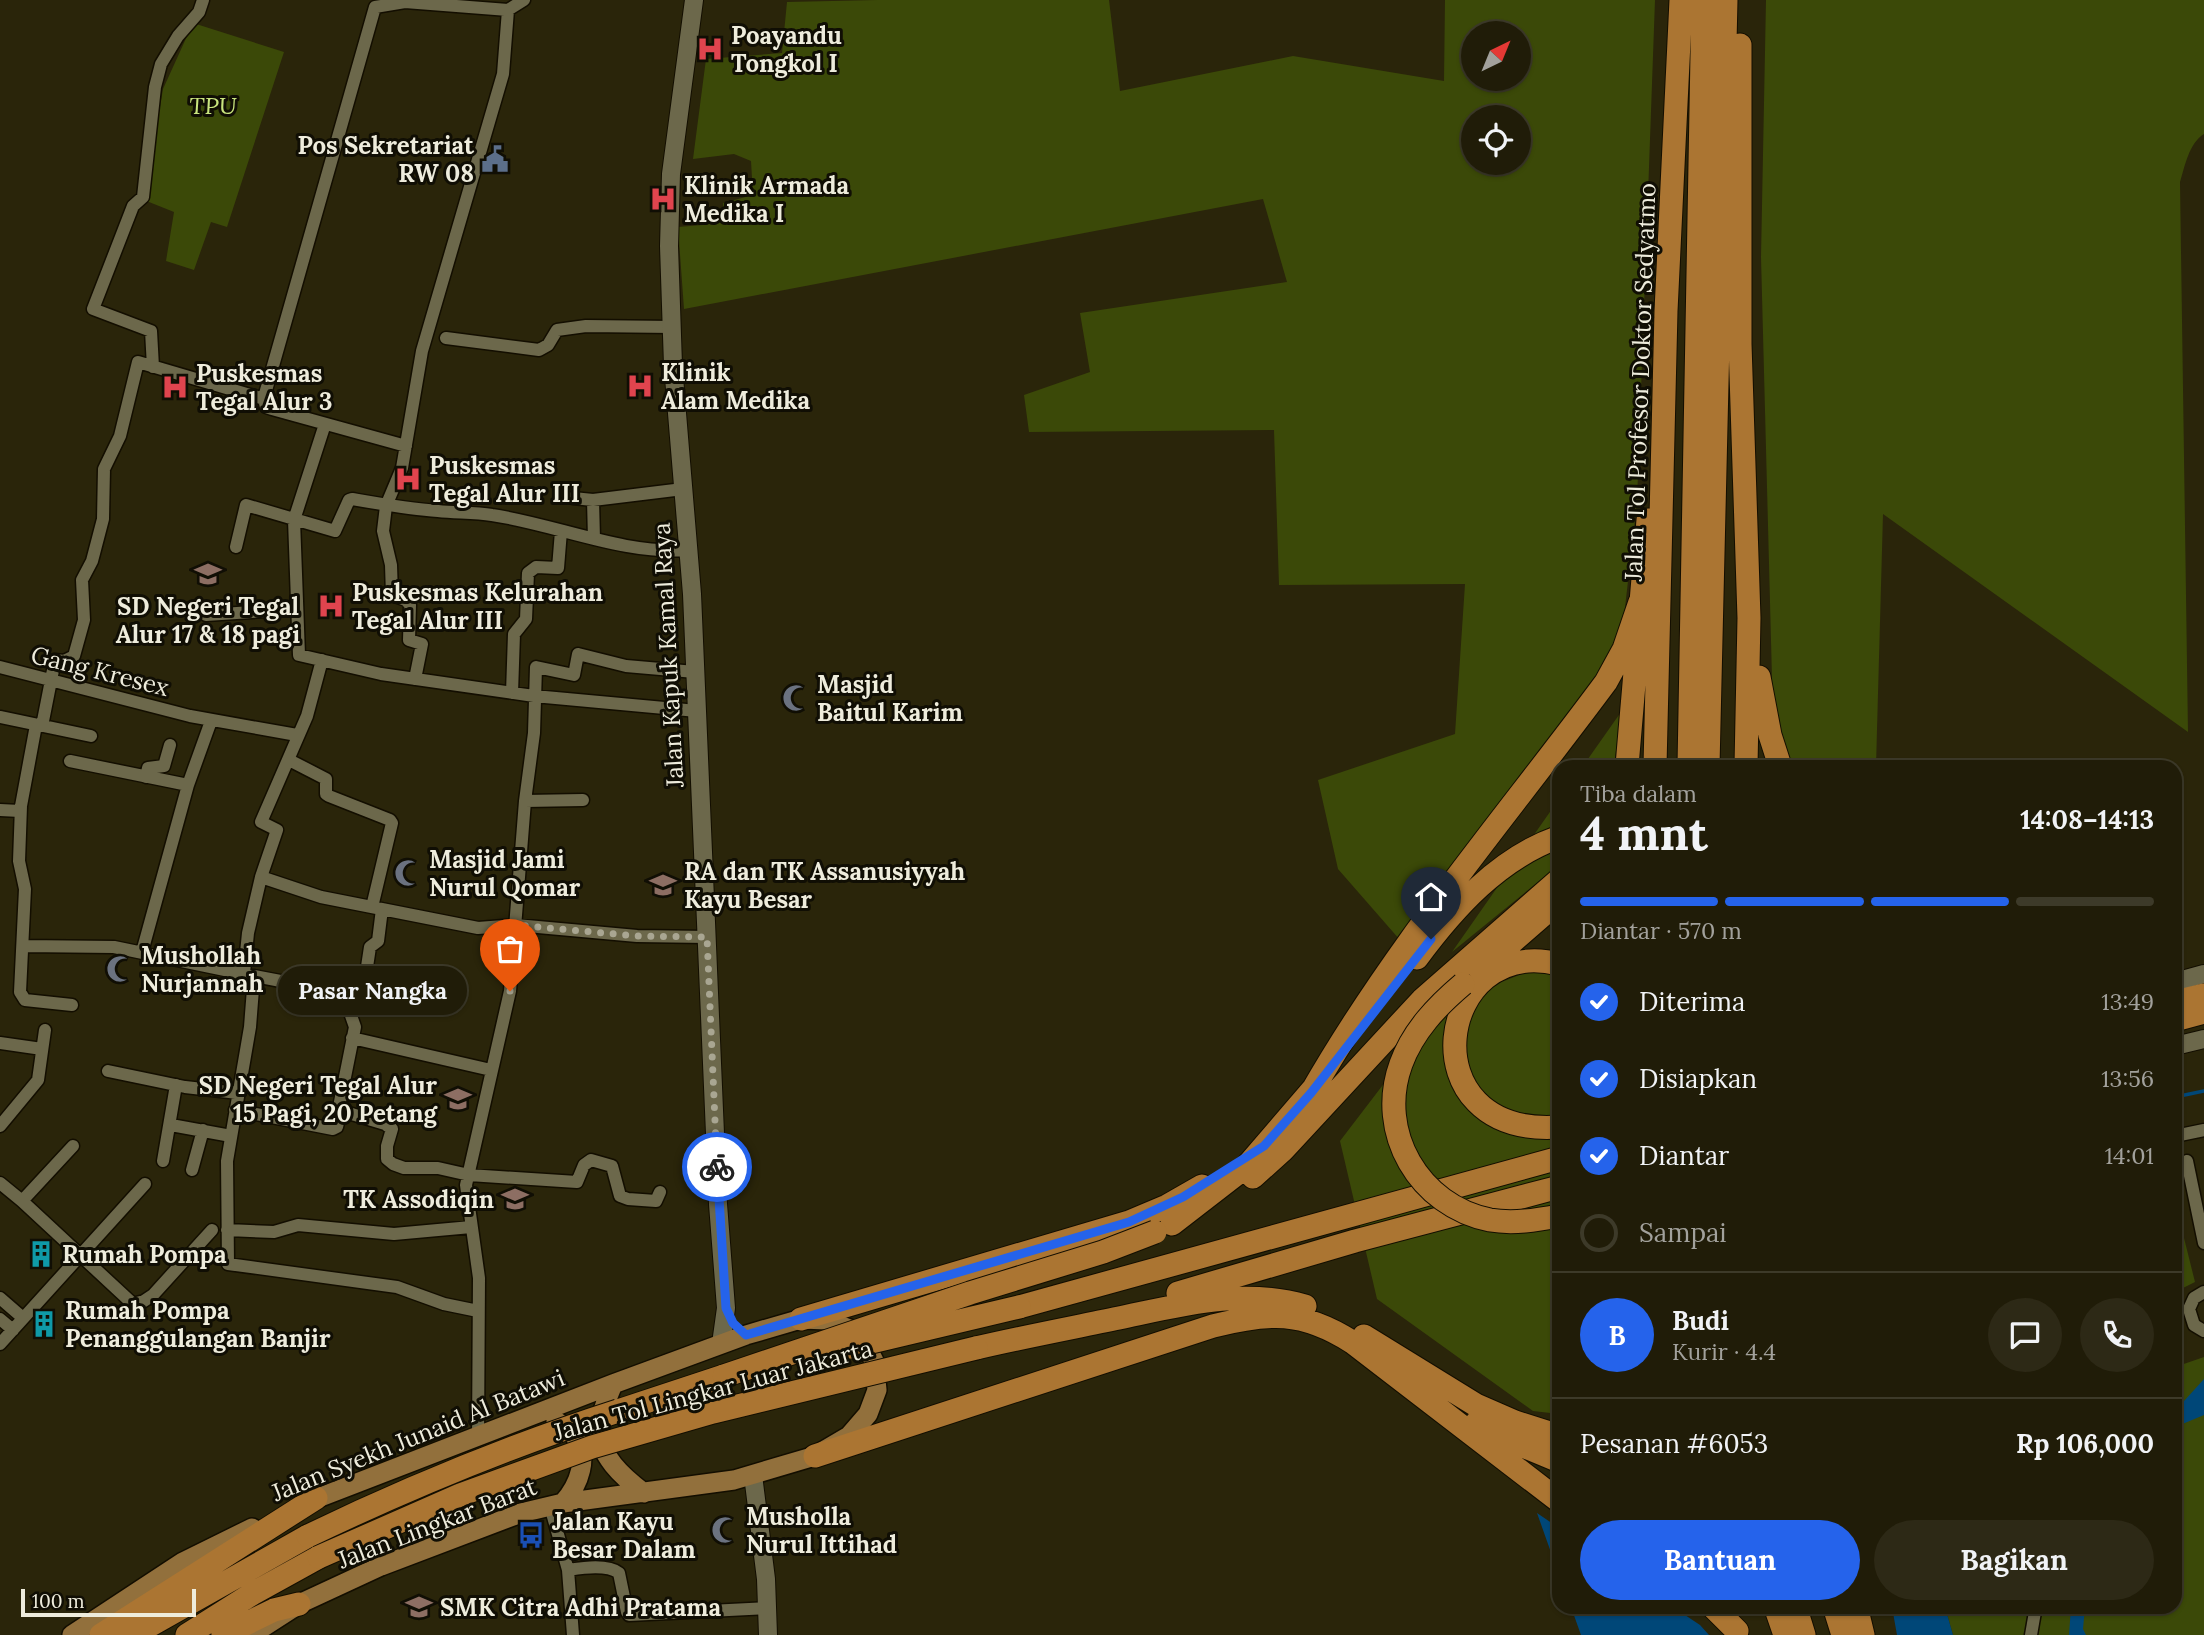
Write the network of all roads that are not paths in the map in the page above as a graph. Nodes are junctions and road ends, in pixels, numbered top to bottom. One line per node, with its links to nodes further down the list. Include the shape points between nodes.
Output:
1 (203, 0): 13 (street, via 161,64 143,197 133,206 93,309 151,331)
2 (524, 0): 9 (street)
3 (694, 0): 11 (main road, Jalan Kapuk Kamal Raya, via 671,174)
4 (1681, 0): 10 (highway, Jalan Tol Profesor Doktor Sedyatmo)
5 (1703, 0): 47 (highway)
6 (1726, 0): 48 (highway)
7 (1741, 0): 29 (highway, via 1740,344)
8 (372, 3): 9 (street); 14 (street)
9 (508, 10): 16 (street, via 503,74 422,351)
10 (1666, 311): 26 (highway); 46 (highway, Jalan Tol Profesor Doktor Sedyatmo)
11 (673, 327): 12 (street, via 557,330 539,350); 17 (main road, Jalan Kapuk Kamal Raya)
12 (446, 338)
13 (153, 367): 15 (street, via 264,399 266,407); 34 (street, via 138,362 120,436 104,469 103,519 82,580 84,620 74,656 55,660)
14 (265, 394)
15 (325, 424): 16 (street); 21 (street)
16 (406, 446): 20 (street)
17 (683, 489): 19 (street); 25 (main road, Jalan Kapuk Kamal Raya)
18 (573, 498): 19 (street)
19 (593, 499): 23 (street)
20 (386, 506): 21 (street, via 351,499 335,531); 22 (street, via 490,514); 33 (street, via 383,531 392,595 410,605 409,640 422,644)
21 (294, 520): 24 (street, via 246,505); 27 (street)
22 (561, 531): 23 (street); 35 (street, via 558,568 536,567 528,573 526,619 514,634)
23 (594, 539): 25 (street)
24 (236, 547)
25 (688, 550): 32 (main road, Jalan Kapuk Kamal Raya)
26 (1640, 602): 45 (highway); 87 (highway, via 1624,649 1606,682 1382,977 1343,1037)
27 (297, 609): 28 (street); 30 (street, via 299,655)
28 (206, 615)
29 (1749, 618): 49 (highway); 50 (highway, via 1765,714)
30 (322, 660): 33 (street); 41 (street)
31 (0, 667): 34 (street, Gang Kresex)
32 (695, 671): 36 (street, via 626,666 578,654 574,675 536,667); 37 (main road, Jalan Kapuk Kamal Raya)
33 (415, 679): 35 (street)
34 (52, 681): 39 (street, Gang Kresex); 40 (street)
35 (512, 693): 36 (street)
36 (534, 696): 37 (street); 55 (street)
37 (697, 711): 64 (main road, Jalan Kapuk Kamal Raya)
38 (1, 718): 40 (street)
39 (211, 721): 41 (street, Gang Kresex); 53 (street)
40 (39, 726): 42 (street); 57 (street)
41 (297, 735): 44 (street)
42 (91, 736)
43 (170, 745): 52 (street, via 164,766 148,768)
44 (289, 760): 59 (street, via 261,822 277,830); 62 (street, via 326,779 329,796 392,823)
45 (1627, 760)
46 (1655, 760)
47 (1689, 760)
48 (1708, 760)
49 (1746, 760)
50 (1778, 760)
51 (70, 761): 52 (street)
52 (146, 777): 53 (street)
53 (188, 785): 66 (street)
54 (583, 800): 55 (street)
55 (525, 801): 63 (street)
56 (0, 810): 57 (street)
57 (20, 811): 65 (street)
58 (1552, 840): 87 (highway, via 1491,877 1468,897 1431,939)
59 (261, 877): 62 (street, via 321,897); 68 (street, via 248,933)
60 (1552, 886): 87 (highway)
61 (1552, 907): 109 (highway, bridge, via 1421,1027 1402,1061 1394,1110 1401,1147 1416,1174 1444,1202 1468,1214 1507,1222)
62 (377, 908): 63 (street, via 478,928); 71 (street, via 378,941 370,947 365,980)
63 (516, 925): 64 (street); 83 (street, via 510,991)
64 (707, 937): 120 (main road, Jalan Kapuk Kamal Raya)
65 (23, 946): 66 (street, via 114,947); 74 (street, via 22,997)
66 (142, 953): 68 (street)
67 (1552, 963): 92 (highway, via 1515,964 1488,977 1462,1009 1454,1043 1462,1082 1479,1104 1513,1123)
68 (248, 974): 71 (street); 86 (street, via 250,1027)
69 (2204, 974): 70 (main road)
70 (2182, 980)
71 (348, 989): 78 (street, via 347,1003 355,1024)
72 (2204, 995): 73 (highway)
73 (2182, 1000)
74 (72, 1005)
75 (2204, 1012): 76 (highway)
76 (2182, 1018)
77 (46, 1030): 82 (street)
78 (352, 1038): 83 (street); 89 (street)
79 (2204, 1039): 81 (main road)
80 (0, 1042): 82 (street)
81 (2182, 1044)
82 (42, 1049): 91 (street, via 38,1080)
83 (491, 1070): 103 (street)
84 (108, 1071): 85 (street)
85 (176, 1085): 86 (street); 90 (street)
86 (238, 1093): 88 (street)
87 (1320, 1097): 98 (highway); 112 (highway, via 1283,1150 1255,1175 1218,1202)
88 (235, 1110): 89 (street, via 333,1129); 96 (street)
89 (342, 1113): 103 (street, via 391,1127 387,1155 393,1164)
90 (171, 1125): 93 (street); 100 (street)
91 (0, 1126)
92 (1552, 1127)
93 (204, 1130): 96 (street); 102 (street)
94 (2204, 1130): 95 (street)
95 (2182, 1135)
96 (231, 1136): 110 (street)
97 (73, 1146): 108 (street)
98 (1264, 1146): 112 (highway, via 1247,1166); 125 (highway, via 1183,1197 1129,1222)
99 (1552, 1160): 132 (highway, bridge, via 1018,1307)
100 (163, 1161)
101 (2188, 1161): 114 (street)
102 (192, 1170)
103 (469, 1175): 107 (street, via 576,1182 591,1160 612,1166 620,1196 656,1201); 111 (street)
104 (0, 1183): 108 (street)
105 (145, 1184): 115 (street)
106 (1552, 1189): 129 (highway)
107 (660, 1192)
108 (22, 1201): 115 (street)
109 (1552, 1217)
110 (227, 1224): 111 (street, via 274,1232 298,1225 394,1234); 121 (street, via 231,1265 397,1287)
111 (471, 1227): 121 (street)
112 (1164, 1228): 132 (highway, bridge)
113 (212, 1230): 115 (street, via 144,1301 133,1304)
114 (2204, 1243)
115 (81, 1256): 123 (street)
116 (2204, 1292): 118 (street)
117 (0, 1298): 123 (street)
118 (2191, 1303): 119 (street); 127 (street, via 2191,1320)
119 (2182, 1307)
120 (726, 1308): 128 (main road); 131 (main road, Jalan Kapuk Kamal Raya)
121 (478, 1311): 136 (street)
122 (1332, 1316): 129 (highway, via 1290,1302 1222,1298); 135 (highway, via 1476,1405); 138 (highway, via 1406,1377 1497,1434)
123 (23, 1318): 126 (street)
124 (0, 1319): 126 (street)
125 (801, 1319): 128 (main road, Jalan Syekh Junaid Al Batawi); 137 (main road, Jalan Lingkar Barat, via 835,1323 860,1336 874,1361 877,1380 872,1406 861,1425)
126 (13, 1330): 130 (street)
127 (2204, 1331)
128 (746, 1335): 131 (main road, Jalan Syekh Junaid Al Batawi)
129 (1028, 1336): 158 (highway, Jalan Tol Lingkar Luar Jakarta, bridge, via 713,1412 592,1447 460,1495 319,1557)
130 (0, 1344)
131 (721, 1344): 133 (main road, Jalan Syekh Junaid Al Batawi)
132 (724, 1376): 157 (highway, Jalan Tol Lingkar Luar Jakarta, bridge, via 568,1427 375,1504 308,1536)
133 (613, 1384): 134 (main road, Jalan Syekh Junaid Al Batawi); 140 (main road, via 599,1428 603,1445 610,1462)
134 (535, 1415): 136 (main road, Jalan Syekh Junaid Al Batawi); 143 (main road, via 557,1421 574,1434 579,1447 578,1482)
135 (1552, 1434)
136 (478, 1436): 142 (main road, Jalan Syekh Junaid Al Batawi)
137 (815, 1456): 139 (main road, Jalan Lingkar Barat); 141 (highway, via 1213,1326 1281,1315 1318,1324 1352,1342)
138 (1552, 1458)
139 (753, 1475): 140 (main road, Jalan Lingkar Barat); 146 (main road)
140 (644, 1493): 143 (main road, Jalan Lingkar Barat)
141 (1552, 1496)
142 (316, 1498): 155 (main road, Jalan Syekh Junaid Al Batawi, via 183,1562); 156 (highway)
143 (557, 1505): 144 (street); 145 (main road, Jalan Lingkar Barat, via 521,1513 382,1566)
144 (568, 1570): 146 (street, via 615,1569 629,1615); 161 (street)
145 (299, 1604): 153 (main road, Jalan Lingkar Barat); 159 (highway, via 274,1610)
146 (767, 1608): 162 (main road)
147 (1728, 1614): 154 (highway)
148 (1778, 1614): 163 (highway)
149 (1797, 1614): 164 (highway)
150 (1836, 1614): 165 (highway)
151 (1858, 1614): 166 (highway)
152 (2035, 1614): 167 (street)
153 (271, 1629): 160 (main road, Jalan Lingkar Barat)
154 (1741, 1634)
155 (72, 1635)
156 (101, 1635)
157 (133, 1635)
158 (187, 1635)
159 (223, 1635)
160 (251, 1635)
161 (573, 1635)
162 (768, 1635)
163 (1785, 1635)
164 (1804, 1635)
165 (1843, 1635)
166 (1863, 1635)
167 (2031, 1635)

